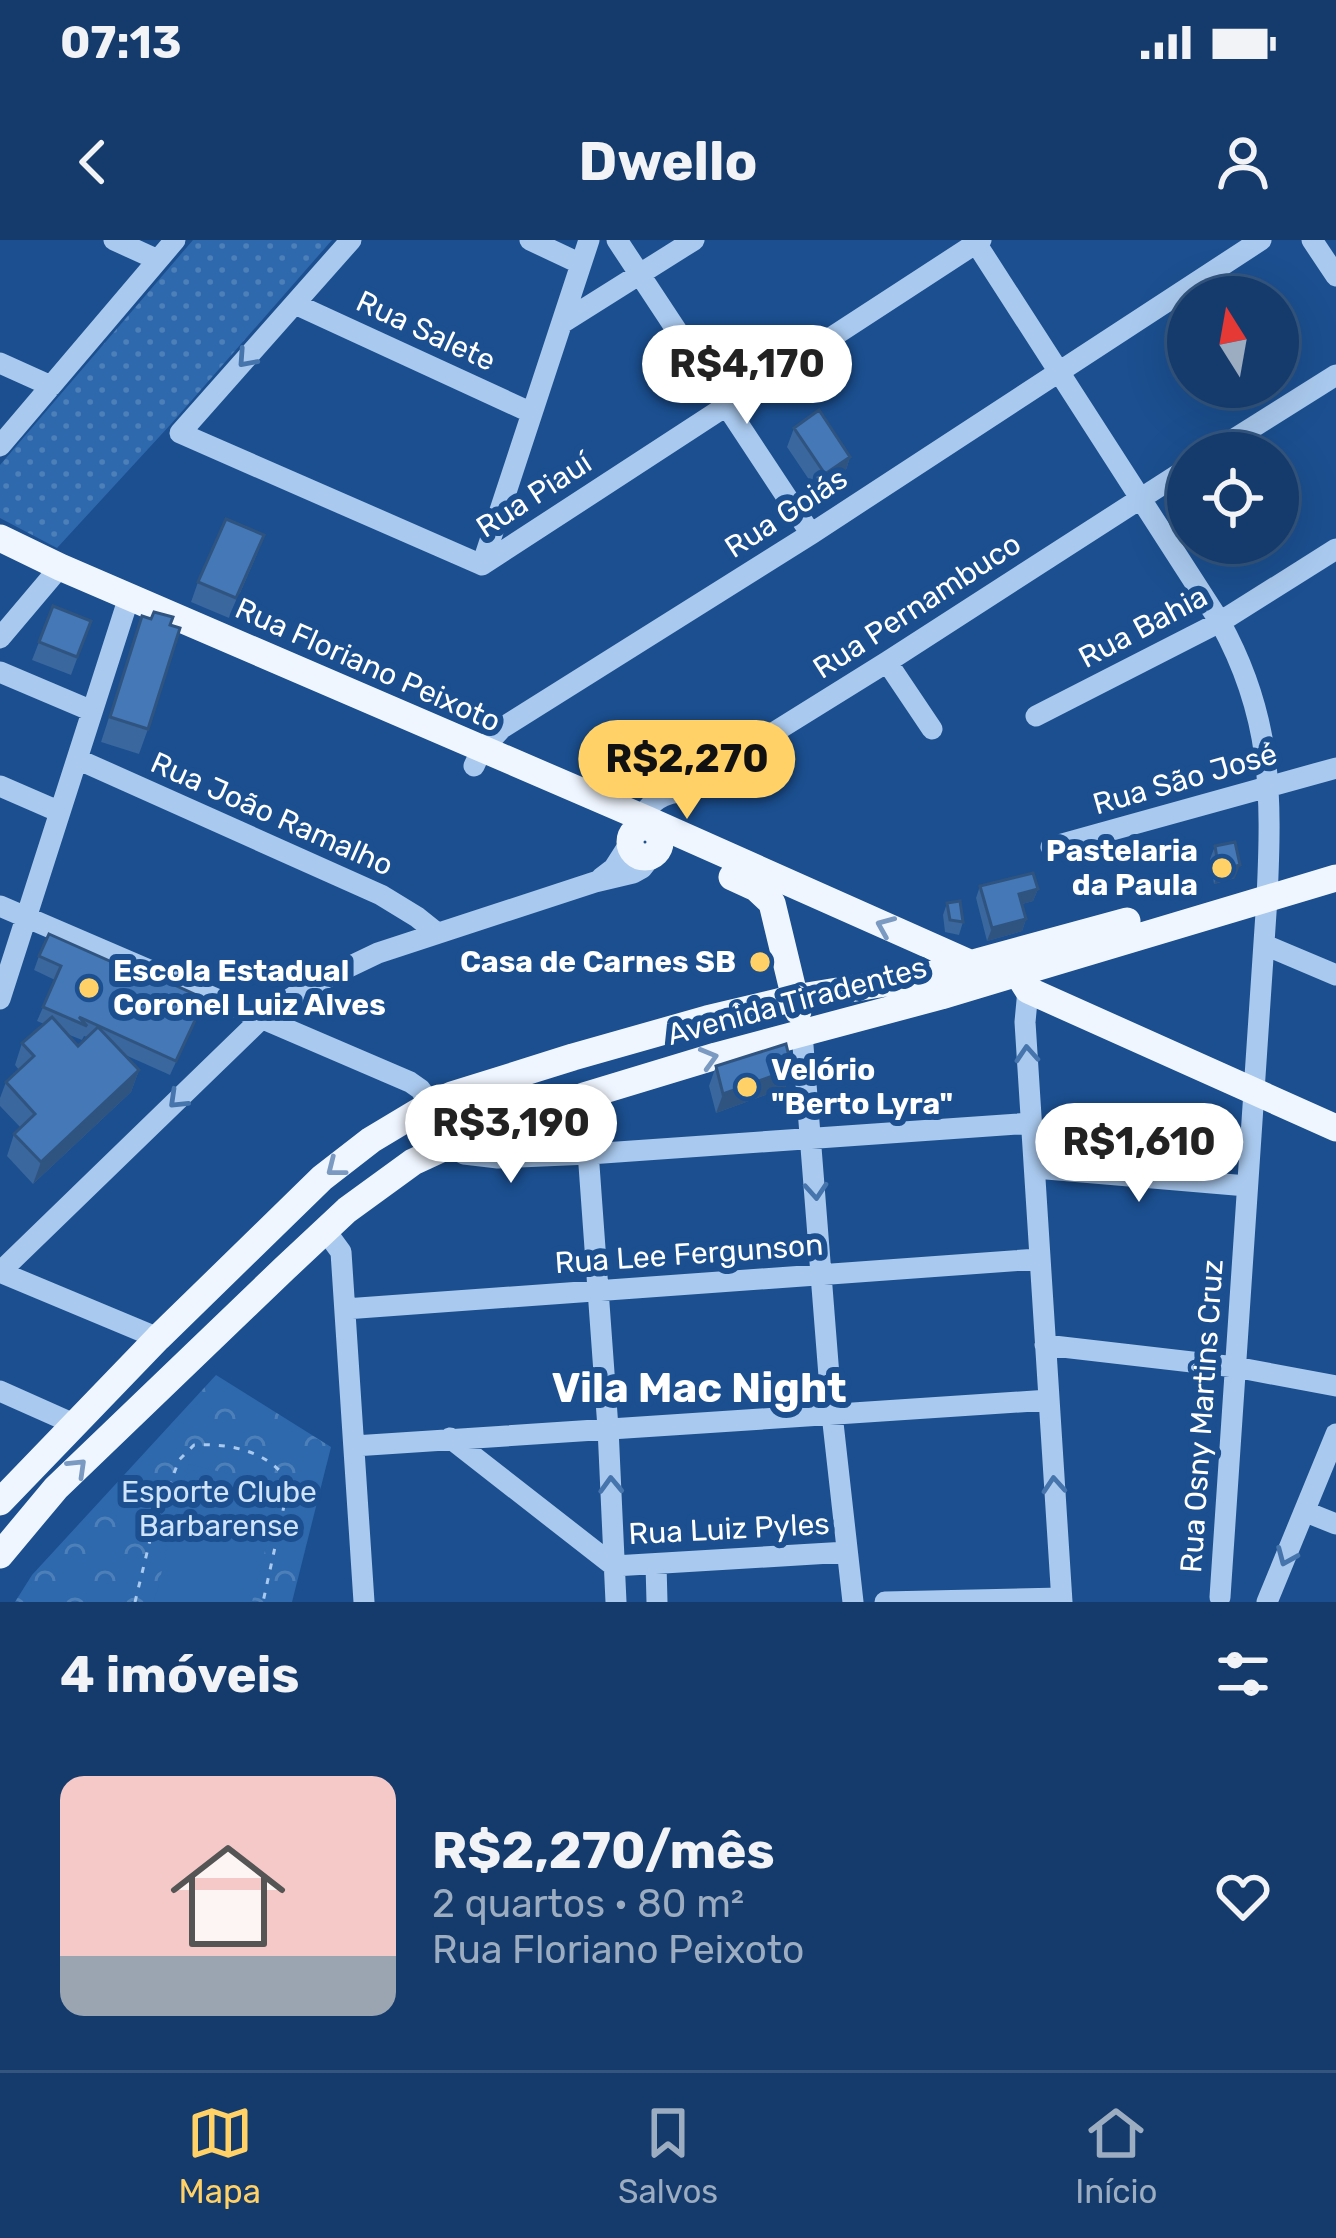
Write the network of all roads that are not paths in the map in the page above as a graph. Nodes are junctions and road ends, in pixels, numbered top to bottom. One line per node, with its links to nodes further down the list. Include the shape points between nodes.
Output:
1 (114, 240): 11 (street)
2 (175, 240): 11 (street)
3 (351, 240): 15 (street)
4 (530, 240): 12 (street)
5 (589, 240): 12 (street)
6 (616, 240): 13 (street)
7 (694, 240): 13 (street)
8 (1261, 240): 18 (street, Rua Goiás)
9 (1312, 240): 14 (street)
10 (977, 241): 18 (street, Rua Osny Martins Cruz); 21 (street, Rua Piauí)
11 (158, 260): 20 (street)
12 (581, 264): 16 (street)
13 (638, 275): 16 (street); 21 (street)
14 (1336, 276)
15 (295, 304): 22 (street, Rua Salete); 31 (street, one-way to 31, via 181,433)
16 (562, 323): 22 (street)
17 (0, 363): 20 (street)
18 (1058, 373): 26 (street, Rua Osny Martins Cruz); 27 (street, Rua Goiás)
19 (1336, 375): 23 (street)
20 (51, 386): 24 (street)
21 (726, 407): 27 (street); 31 (street, Rua Piauí)
22 (532, 413): 31 (street)
23 (1245, 432)
24 (0, 446)
25 (1167, 482): 26 (street, Rua Pernambuco)
26 (1140, 499): 34 (street, Rua Osny Martins Cruz); 36 (street, Rua Pernambuco)
27 (811, 534): 42 (street, Rua Goiás, via 502,728)
28 (0, 538): 32 (main road, Rua Floriano Peixoto)
29 (1336, 549): 34 (street, Rua Bahia)
30 (0, 556): 32 (main road, Rua Floriano Peixoto)
31 (482, 565)
32 (55, 573): 33 (main road, Rua Floriano Peixoto); 35 (street)
33 (126, 604): 38 (street); 42 (main road, Rua Floriano Peixoto)
34 (1220, 622): 39 (street, Rua Bahia); 45 (street, Rua Osny Martins Cruz, via 1256,704)
35 (0, 638)
36 (887, 662): 40 (street); 47 (street, Rua Pernambuco, via 678,792)
37 (0, 672): 38 (street)
38 (92, 711): 41 (street)
39 (1036, 716)
40 (932, 729)
41 (77, 759): 46 (street); 55 (street, Rua João Ramalho, via 381,895)
42 (478, 759): 47 (main road, Rua Floriano Peixoto)
43 (1336, 768): 45 (street, Rua São José)
44 (0, 786): 46 (street)
45 (1269, 787): 48 (street, Rua São José); 51 (street, Rua Osny Martins Cruz)
46 (60, 812): 54 (street)
47 (647, 836): 52 (main road, Rua Floriano Peixoto); 55 (street, via 642,868 633,873)
48 (1051, 847)
49 (1336, 860): 51 (main road, Avenida Tiradentes)
50 (1336, 878): 51 (main road, Avenida Tiradentes)
51 (1268, 890): 56 (street, Rua Osny Martins Cruz); 58 (main road, Avenida Tiradentes)
52 (784, 895): 57 (main road, Rua Floriano Peixoto, one-way to 52); 60 (main road)
53 (0, 906): 54 (street)
54 (27, 918): 61 (street); 62 (street)
55 (436, 933): 62 (street, via 344,967)
56 (1265, 945): 59 (street); 64 (street, Rua Osny Martins Cruz)
57 (974, 965): 58 (main road, Avenida Tiradentes); 60 (main road, Avenida Tiradentes)
58 (1017, 973): 63 (main road, Avenida Tiradentes); 64 (main road); 67 (street, one-way to 58)
59 (1336, 975)
60 (795, 998): 63 (main road); 66 (main road, Avenida Tiradentes, via 573,1057)
61 (0, 999)
62 (262, 1019): 66 (street, via 410,1082); 76 (street, one-way to 76)
63 (802, 1033): 65 (main road, Avenida Tiradentes, one-way to 63); 69 (street)
64 (1254, 1093): 68 (main road); 73 (street, Rua Osny Martins Cruz)
65 (584, 1096): 70 (main road, Avenida Tiradentes); 71 (street)
66 (431, 1105): 80 (main road, Avenida Tiradentes, one-way to 80, via 322,1178)
67 (1032, 1124): 69 (street); 72 (street)
68 (1336, 1128)
69 (812, 1137): 71 (street); 77 (street, one-way to 77)
70 (447, 1145): 71 (street, via 498,1158); 74 (main road, Avenida Tiradentes, via 376,1187)
71 (589, 1154): 78 (street)
72 (1035, 1168): 73 (street); 75 (street)
73 (1247, 1186): 82 (street, Rua Osny Martins Cruz)
74 (326, 1230): 79 (street, via 341,1252); 96 (main road, Avenida Tiradentes, one-way to 74, via 56,1488)
75 (1038, 1259): 77 (street, Rua Lee Fergunson); 81 (street)
76 (0, 1272): 80 (street)
77 (821, 1275): 78 (street, Rua Lee Fergunson); 86 (street)
78 (599, 1290): 79 (street, Rua Lee Fergunson); 88 (street)
79 (345, 1309): 91 (street)
80 (158, 1338): 87 (main road, Avenida Tiradentes)
81 (1045, 1346): 82 (street); 85 (street)
82 (1235, 1367): 83 (street); 99 (street, Rua Osny Martins Cruz)
83 (1336, 1386)
84 (0, 1391): 87 (street)
85 (1048, 1400): 86 (street); 100 (street, one-way to 85)
86 (832, 1414): 88 (street); 95 (street)
87 (74, 1424): 92 (main road, Avenida Tiradentes)
88 (608, 1428): 90 (street); 98 (street, one-way to 88)
89 (1336, 1434): 93 (street)
90 (450, 1438): 91 (street); 98 (street)
91 (354, 1446): 101 (street)
92 (0, 1502)
93 (1306, 1512): 94 (street); 106 (street, one-way to 106)
94 (1336, 1524)
95 (847, 1552): 97 (street, Rua Luiz Pyles); 104 (street)
96 (0, 1555)
97 (656, 1564): 98 (street, Rua Luiz Pyles); 103 (street)
98 (614, 1566): 102 (street)
99 (1220, 1597)
100 (1062, 1600): 105 (street)
101 (364, 1602)
102 (616, 1602)
103 (657, 1602)
104 (853, 1602)
105 (885, 1602)
106 (1267, 1602)

